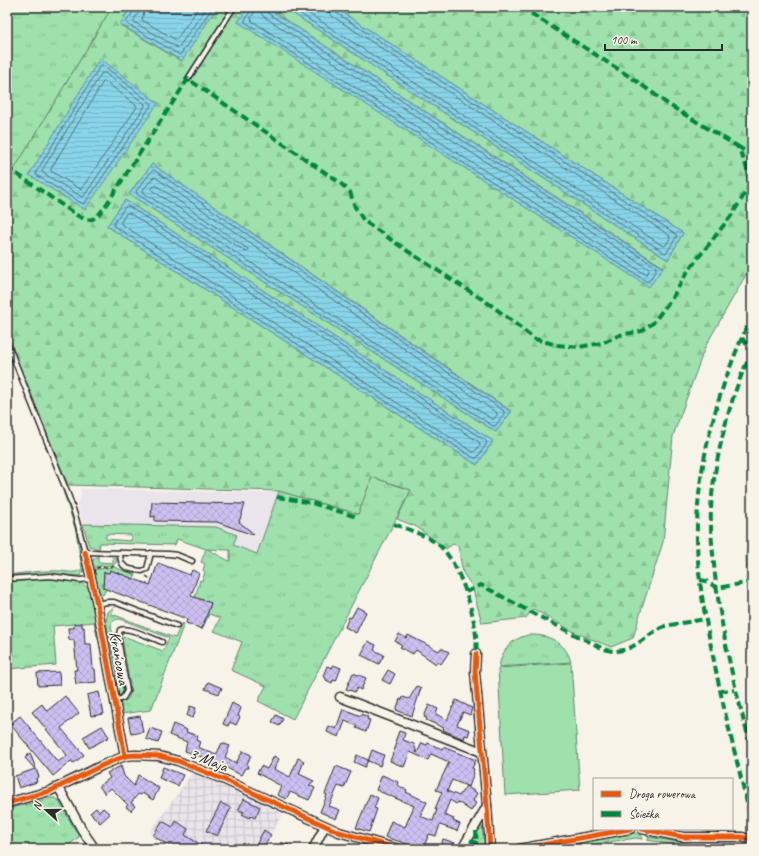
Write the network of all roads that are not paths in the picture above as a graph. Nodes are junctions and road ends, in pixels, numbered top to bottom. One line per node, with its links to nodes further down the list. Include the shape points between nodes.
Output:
1 (234, 7): 2 (lane)
2 (188, 79)
3 (7, 342): 4 (lane, via 69,497)
4 (85, 552): 5 (lane); 9 (street, Krańcowa)
5 (120, 553): 6 (lane); 6 (lane, via 123,566 142,572 147,569)
6 (151, 553): 7 (lane, via 173,554)
7 (192, 561)
8 (7, 579): 9 (lane, via 50,576)
9 (91, 579): 10 (street, Krańcowa)
10 (97, 604): 11 (lane, via 114,602); 15 (street, Krańcowa)
11 (177, 626)
12 (162, 642): 15 (lane, via 129,630 120,630 118,638 127,691 123,698)
13 (476, 654): 16 (street, via 474,672)
14 (340, 697): 16 (street)
15 (115, 701): 17 (street, Krańcowa)
16 (479, 751): 20 (street)
17 (125, 756): 18 (street, 3 Maja); 21 (street, 3 Maja, via 152,755 178,761)
18 (59, 788): 19 (street, 3 Maja); 25 (street)
19 (7, 803)
20 (487, 805): 28 (street); 29 (street)
21 (325, 826): 26 (street); 27 (street, 3 Maja)
22 (624, 830): 30 (street)
23 (647, 830): 24 (street, via 683,837 742,837)
24 (752, 840)
25 (94, 849)
26 (313, 849)
27 (398, 849)
28 (462, 849)
29 (490, 849)
30 (519, 849)

